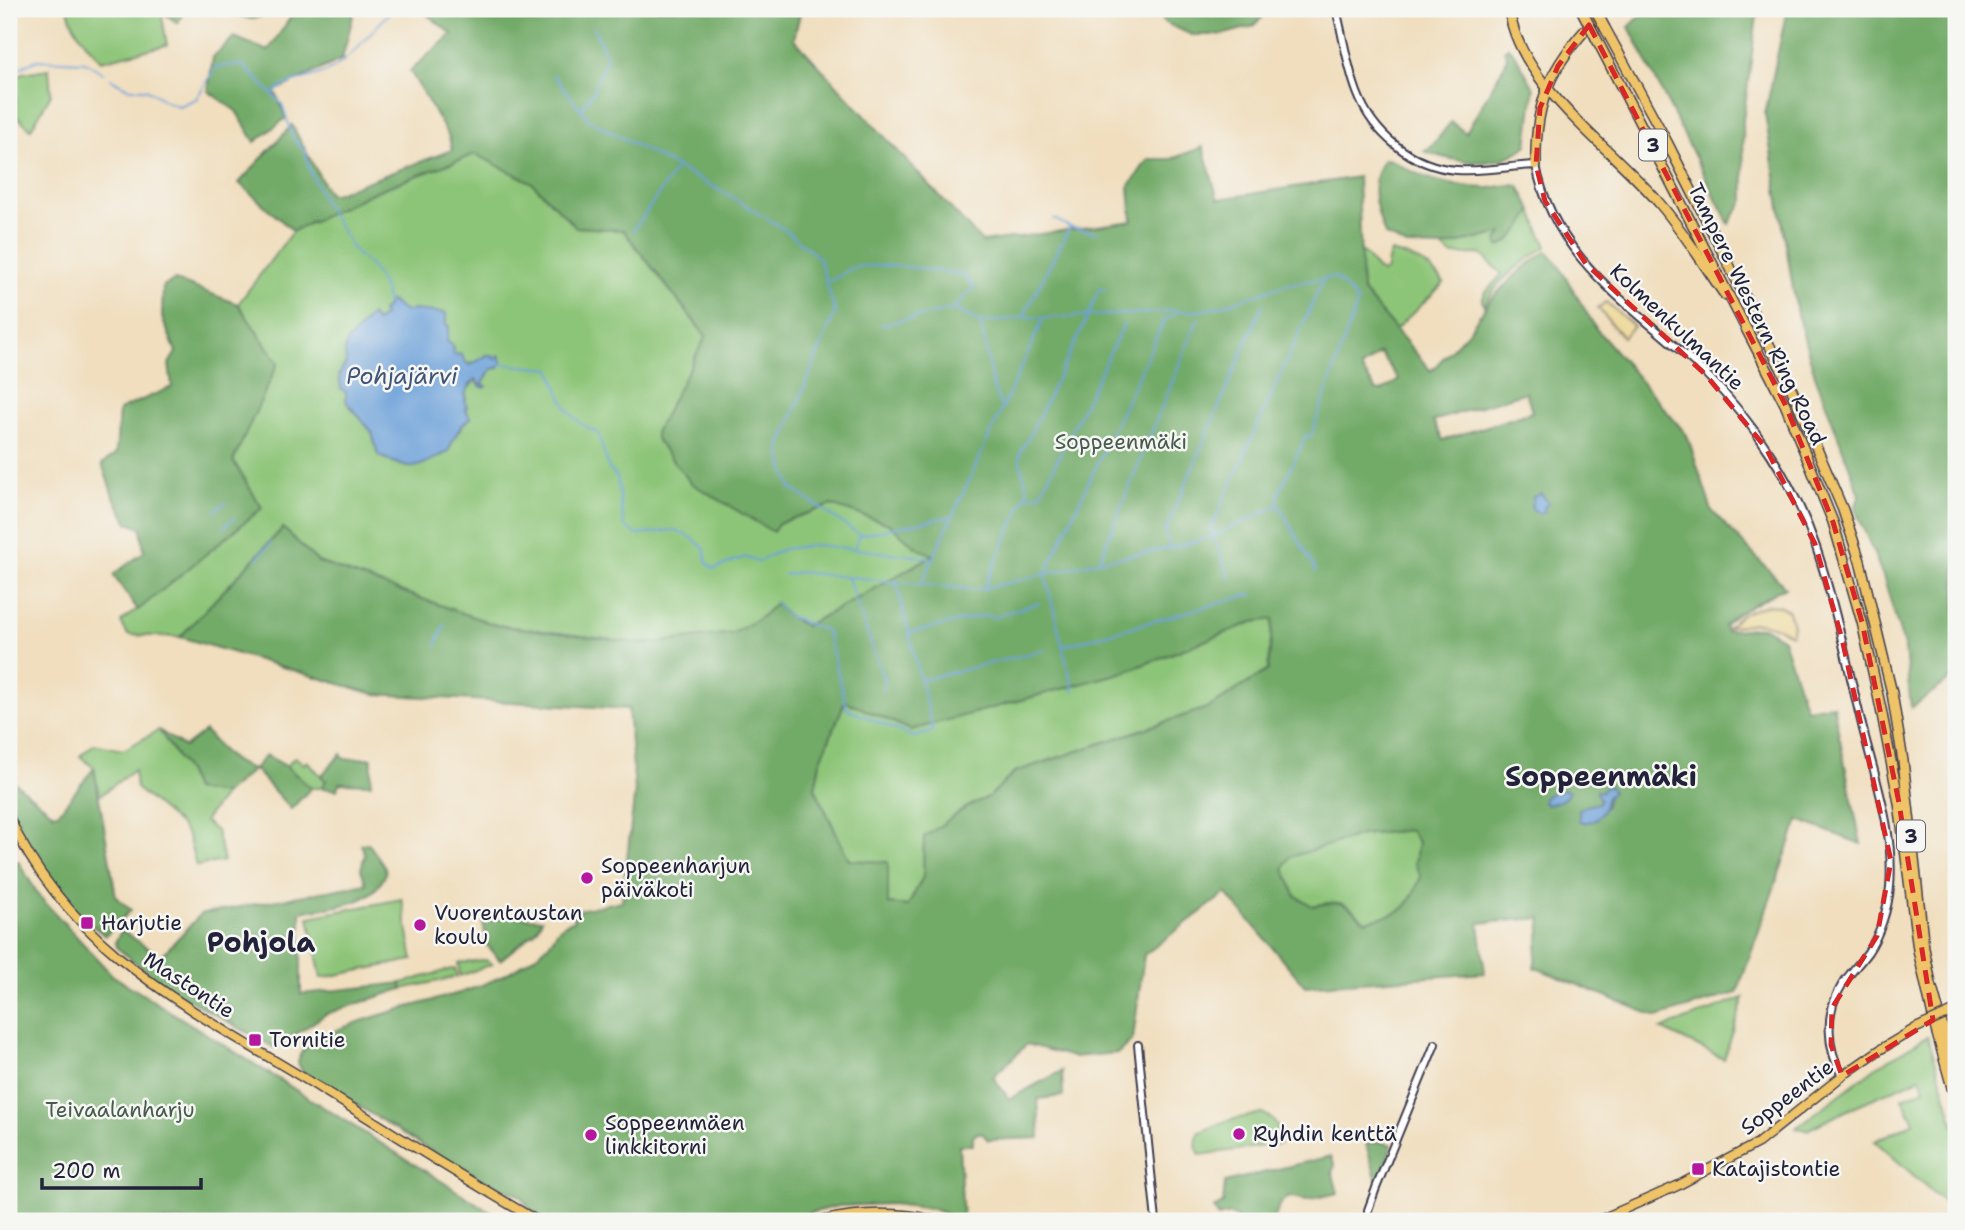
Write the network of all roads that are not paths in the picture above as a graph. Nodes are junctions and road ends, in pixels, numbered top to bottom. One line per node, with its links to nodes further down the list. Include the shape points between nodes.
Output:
1 (1336, 9): 7 (street, via 1356,92 1371,120 1397,146 1418,159 1452,170)
2 (1509, 9): 6 (highway, via 1525,52)
3 (1596, 9): 13 (highway, Tampere Western Ring Road / 3, bridge, via 1792,390 1843,510 1892,693 1924,948)
4 (1605, 9): 6 (highway, via 1569,49)
5 (1582, 10): 8 (highway, Tampere Western Ring Road / 3, bridge)
6 (1547, 86): 7 (highway, via 1537,121); 8 (highway, via 1662,205)
7 (1536, 165): 14 (street, Kolmenkulmantie, via 1545,201 1574,251 1736,407 1783,475 1815,544 1886,823 1891,861 1890,889 1877,936 1832,1008 1831,1045)
8 (1747, 328): 15 (highway, Tampere Western Ring Road / 3, via 1785,404 1833,522 1862,621 1899,803 1918,950)
9 (9, 817): 16 (main road, Mastontie, via 57,897 128,967)
10 (1956, 1010): 14 (main road, Soppeentie, bridge, via 1916,1028)
11 (1435, 1044): 20 (street, via 1376,1188)
12 (1138, 1045): 19 (street)
13 (1956, 1075)
14 (1842, 1076): 21 (main road, Soppeentie, via 1758,1143 1678,1186)
15 (1956, 1102)
16 (538, 1221)
17 (820, 1221): 18 (main road, via 885,1213)
18 (938, 1221)
19 (1156, 1221)
20 (1368, 1221)
21 (1597, 1221)

